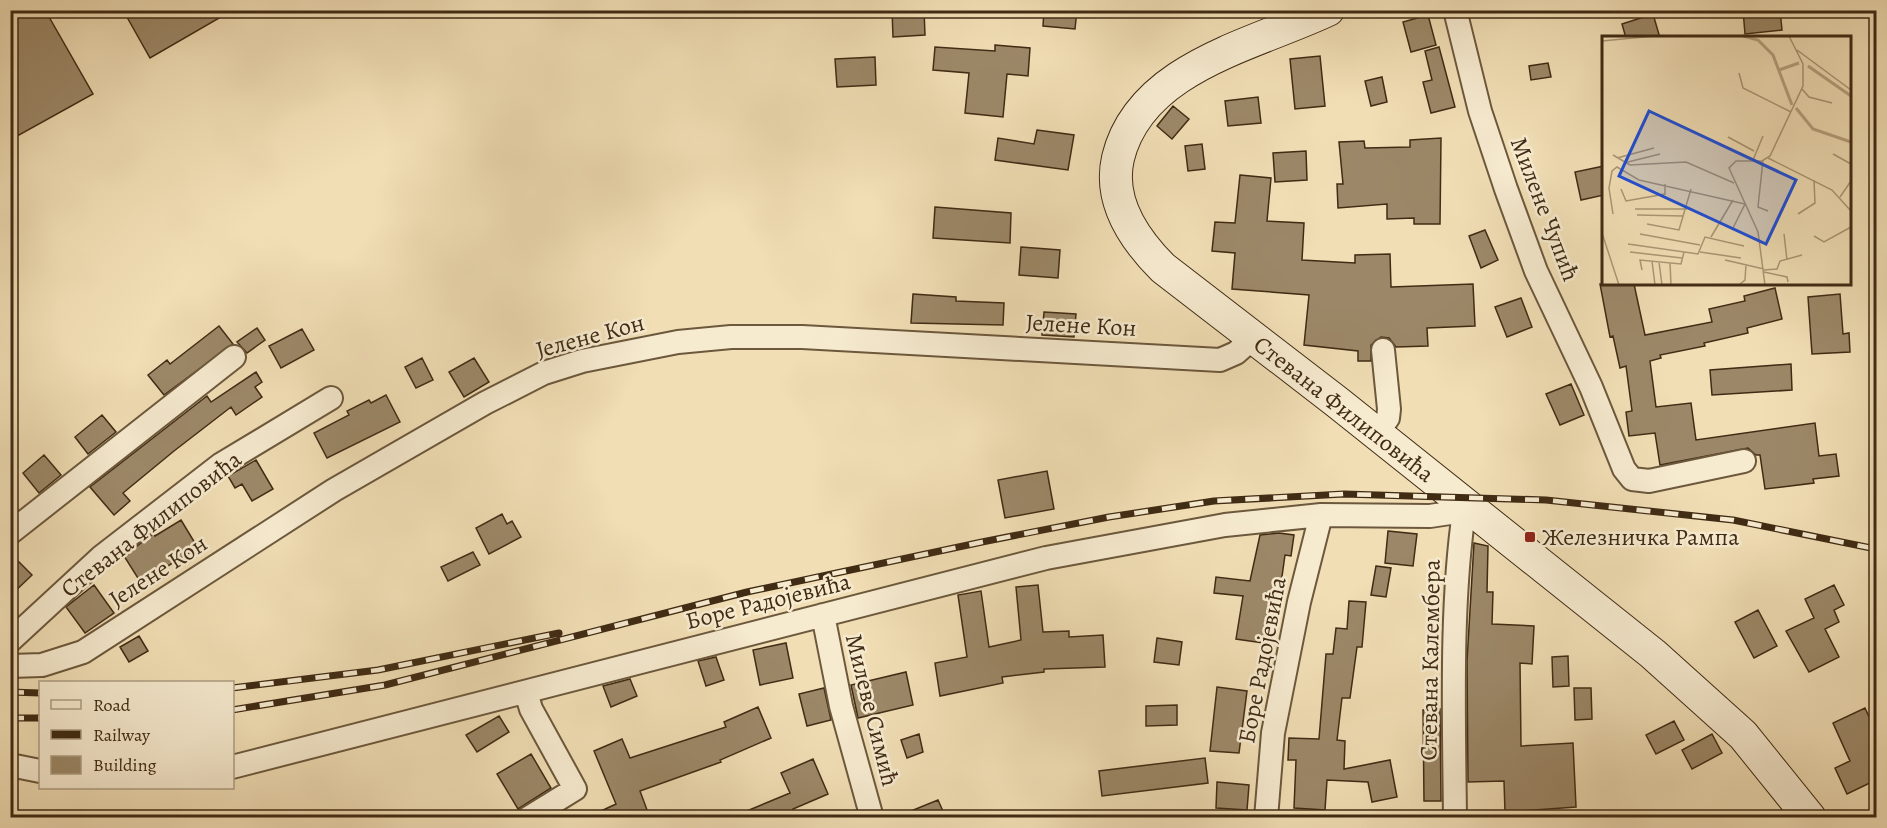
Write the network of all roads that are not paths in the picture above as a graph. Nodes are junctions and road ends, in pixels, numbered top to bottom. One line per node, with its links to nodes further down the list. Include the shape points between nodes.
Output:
1 (1328, 10): 3 (main road, Стевана Филиповића, via 1214,59 1173,82 1131,124 1118,160 1115,174 1119,202 1145,250)
2 (1455, 10): 8 (street, Милене Чупић, via 1480,111 1536,271 1591,387 1624,469 1632,479 1649,481)
3 (1253, 338): 7 (main road, Стевана Филиповића); 14 (street, Јелене Кон, via 1236,353 1220,360 790,337 678,342 582,361 544,373 485,403 364,473 83,652 42,665)
4 (1383, 350): 7 (street, via 1389,409)
5 (234, 357): 11 (street)
6 (331, 398): 13 (street, Стевана Филиповића, via 220,465 101,557)
7 (1377, 434): 9 (main road, Стевана Филиповића)
8 (1744, 461)
9 (1465, 505): 10 (street, Боре Радојевића, via 1450,513 1430,516); 22 (street, Стевана Калембера, via 1460,538 1456,656); 23 (main road, Стевана Филиповића, via 1720,712 1771,767)
10 (1321, 515): 12 (street, Боре Радојевића, via 1225,525 1120,543); 21 (street, Боре Радојевића, via 1273,733)
11 (10, 533)
12 (823, 615): 15 (street, Боре Радојевића); 20 (street, Милеве Симић, via 841,706)
13 (10, 641)
14 (10, 666)
15 (526, 692): 17 (street, Боре Радојевића); 19 (street, via 531,709 575,789)
16 (10, 765): 18 (street)
17 (234, 765)
18 (39, 771)
19 (528, 818)
20 (873, 818)
21 (1266, 818)
22 (1455, 818)
23 (1810, 818)

